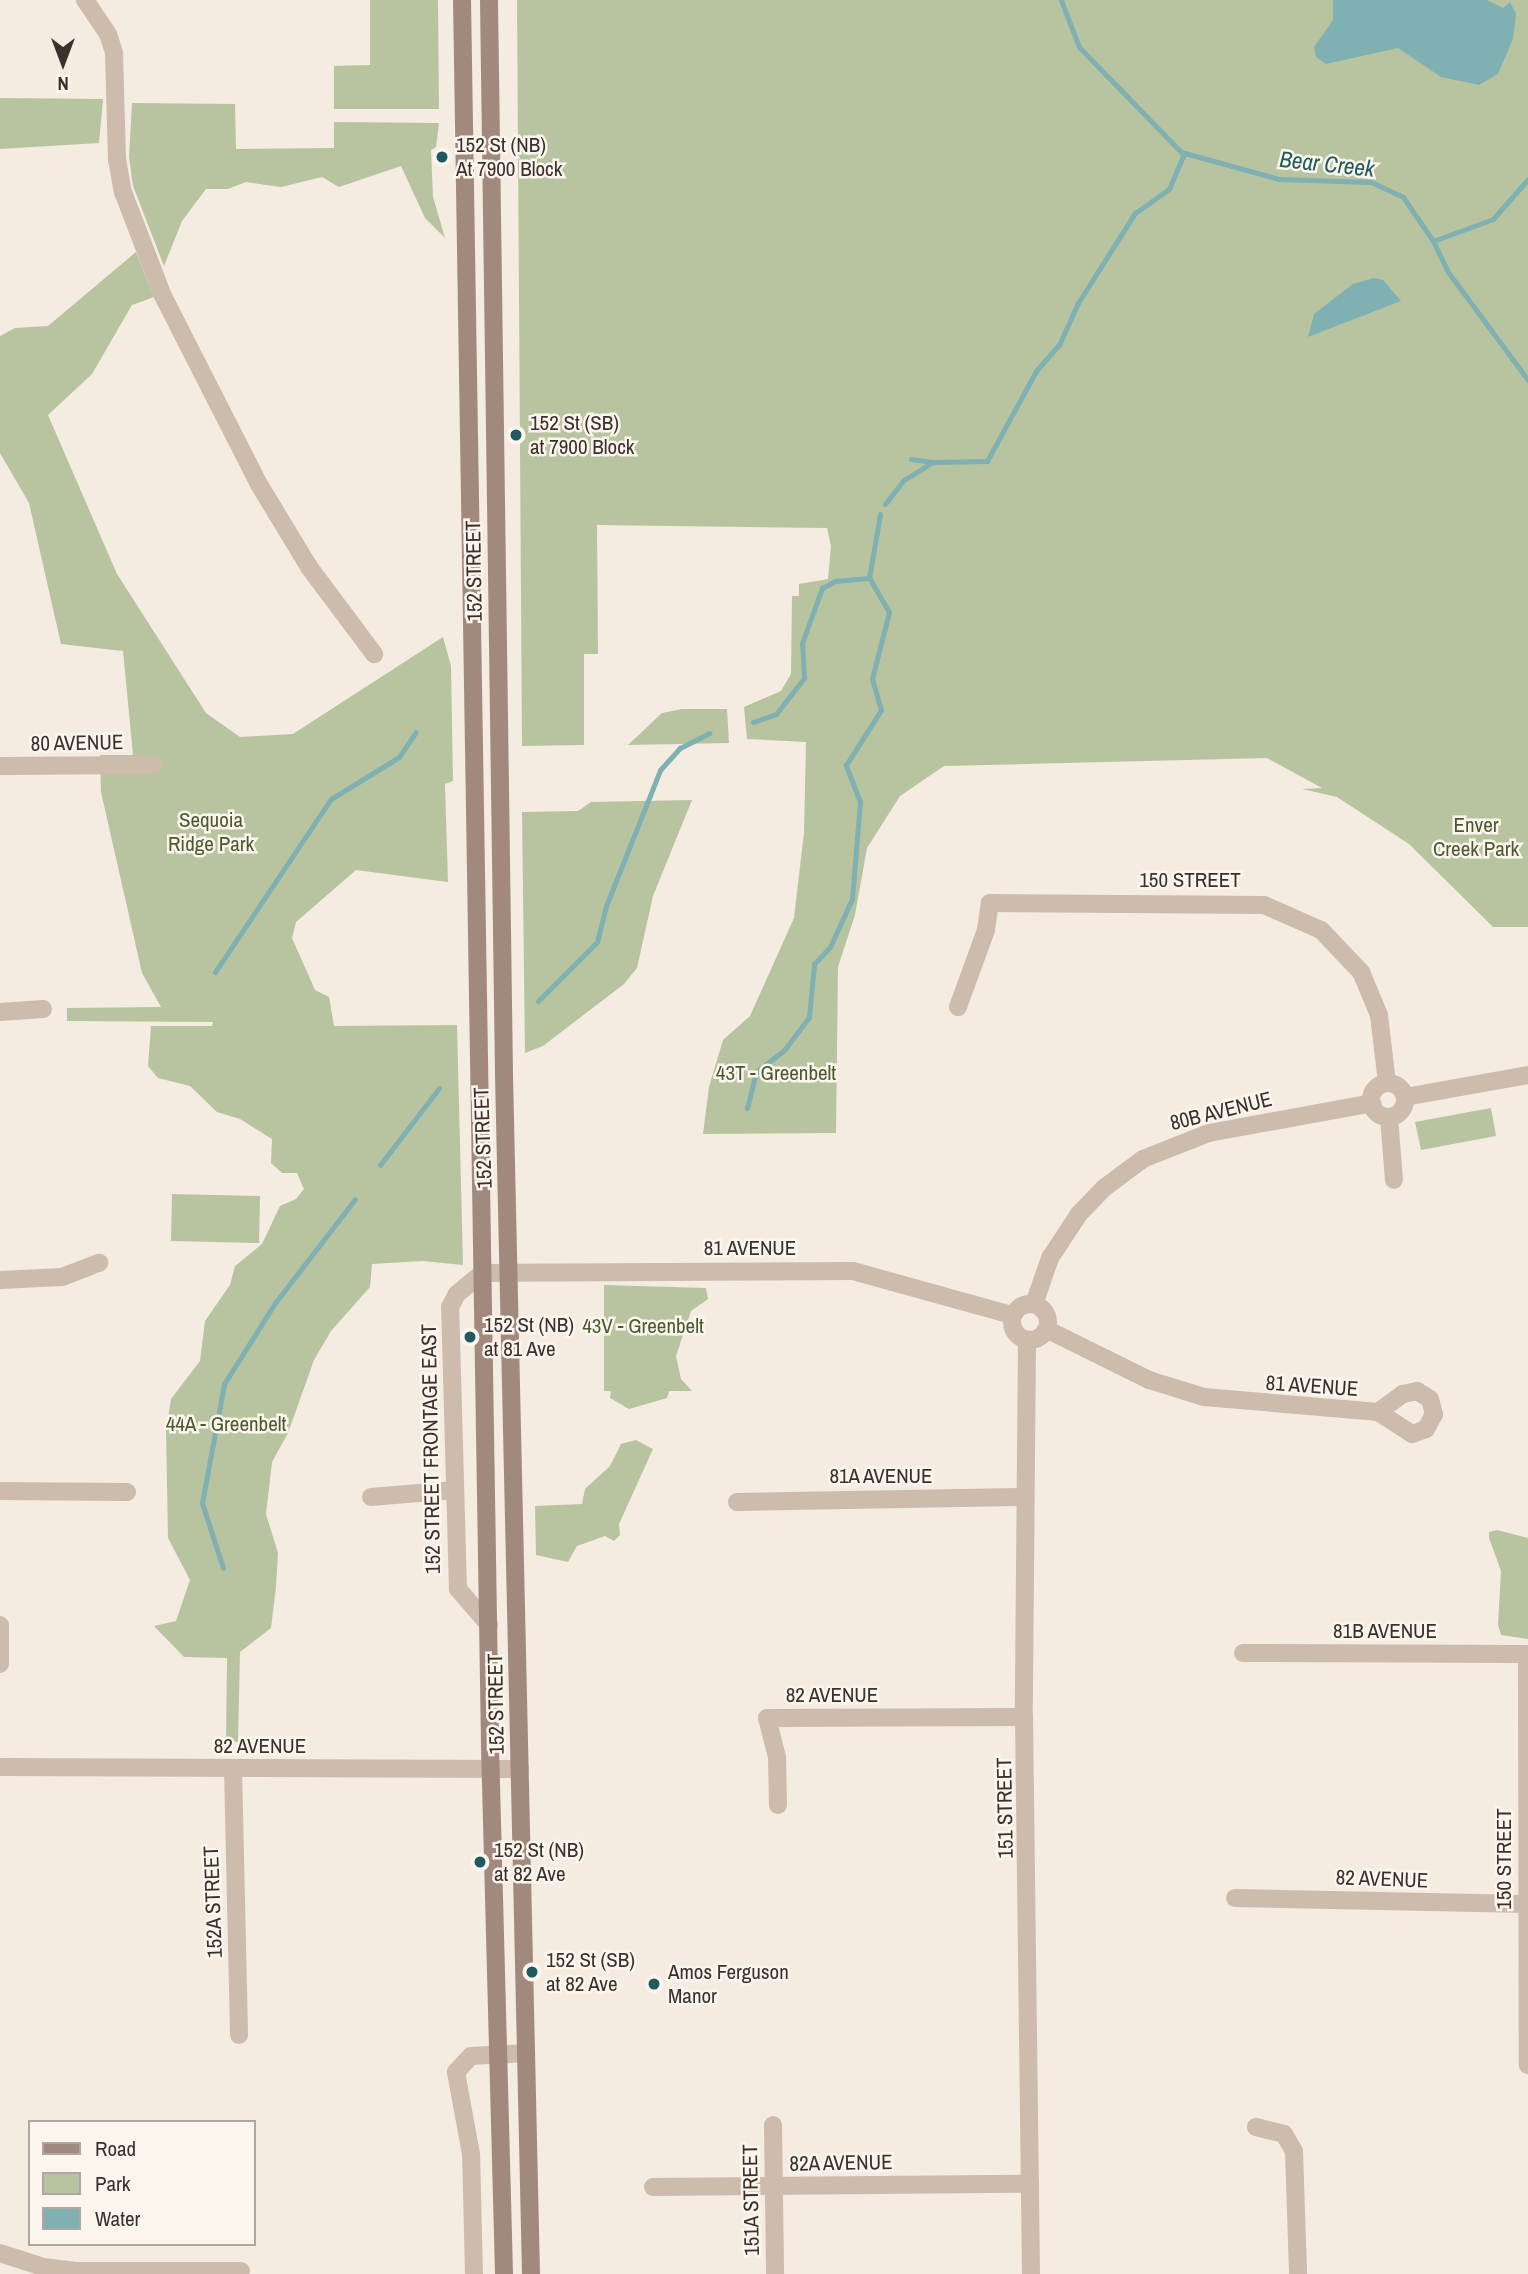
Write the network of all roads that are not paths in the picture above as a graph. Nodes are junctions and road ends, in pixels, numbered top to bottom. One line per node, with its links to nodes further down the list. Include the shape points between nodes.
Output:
1 (85, 0): 5 (street)
2 (91, 0): 5 (street)
3 (462, 0): 20 (main road, 152 STREET)
4 (489, 0): 19 (main road, 152 STREET)
5 (98, 18): 6 (street, via 114,53 117,159 123,192 163,296 260,486 309,567)
6 (374, 654)
7 (154, 765): 8 (street, 80 AVENUE)
8 (0, 766)
9 (958, 1007): 13 (street, 150 STREET, via 986,930 990,903 1264,905 1321,930 1361,971 1380,1015)
10 (43, 1009): 11 (street)
11 (0, 1012)
12 (1528, 1075): 14 (street)
13 (1387, 1083): 14 (street, via 1400,1088); 15 (street, via 1375,1090)
14 (1405, 1097): 16 (street, via 1402,1111)
15 (1372, 1103): 16 (street, via 1376,1111); 22 (street, 80B AVENUE, via 1216,1131 1143,1159 1110,1182 1079,1214 1050,1258)
16 (1389, 1117): 17 (street)
17 (1394, 1180)
18 (99, 1263): 21 (street, via 62,1278)
19 (510, 1270): 20 (street, 81 AVENUE); 23 (street, 81 AVENUE, via 853,1271); 42 (main road, 152 STREET)
20 (482, 1273): 27 (street, 152 STREET FRONTAGE EAST, via 457,1294 450,1307); 34 (main road, 152 STREET)
21 (0, 1280)
22 (1034, 1304): 23 (street, via 1021,1306); 24 (street, via 1046,1314)
23 (1012, 1315): 25 (street, via 1015,1330)
24 (1048, 1330): 25 (street, via 1038,1341); 26 (street, 81 AVENUE, via 1149,1380 1194,1395 1248,1404)
25 (1027, 1341): 31 (street, 151 STREET)
26 (1378, 1412)
27 (455, 1490): 30 (street); 34 (street, 152 STREET FRONTAGE EAST, via 458,1589)
28 (0, 1491): 29 (street)
29 (127, 1492)
30 (371, 1497)
31 (1024, 1497): 32 (street, 81A AVENUE); 38 (street, 151 STREET)
32 (737, 1502)
33 (0, 1625): 37 (street)
34 (489, 1625): 41 (main road, 152 STREET)
35 (1243, 1653): 36 (street, 81B AVENUE)
36 (1527, 1654): 45 (street, 150 STREET)
37 (0, 1664)
38 (1024, 1717): 43 (street, 82 AVENUE, via 766,1718 777,1757); 52 (street, 151 STREET)
39 (0, 1767): 40 (street, 82 AVENUE)
40 (233, 1768): 41 (street, 82 AVENUE); 46 (street, 152A STREET)
41 (491, 1769): 42 (street, 82 AVENUE); 47 (main road, 152 STREET)
42 (520, 1769): 48 (main road, 152 STREET)
43 (778, 1805)
44 (1235, 1898): 45 (street, 82 AVENUE)
45 (1527, 1904): 49 (street, 150 STREET)
46 (239, 2035)
47 (499, 2053): 48 (street); 57 (street, via 471,2056 456,2072 471,2154); 58 (main road, 152 STREET)
48 (526, 2053): 59 (main road, 152 STREET)
49 (1528, 2065)
50 (773, 2126): 53 (street, 151A STREET)
51 (1256, 2127): 62 (street, via 1284,2134 1294,2151)
52 (1030, 2184): 53 (street, 82A AVENUE); 61 (street, 151 STREET)
53 (774, 2186): 54 (street, 82A AVENUE); 60 (street, 151A STREET)
54 (653, 2187)
55 (0, 2253): 56 (street, via 74,2271)
56 (241, 2271)
57 (474, 2274)
58 (504, 2274)
59 (531, 2274)
60 (775, 2274)
61 (1031, 2274)
62 (1298, 2274)

